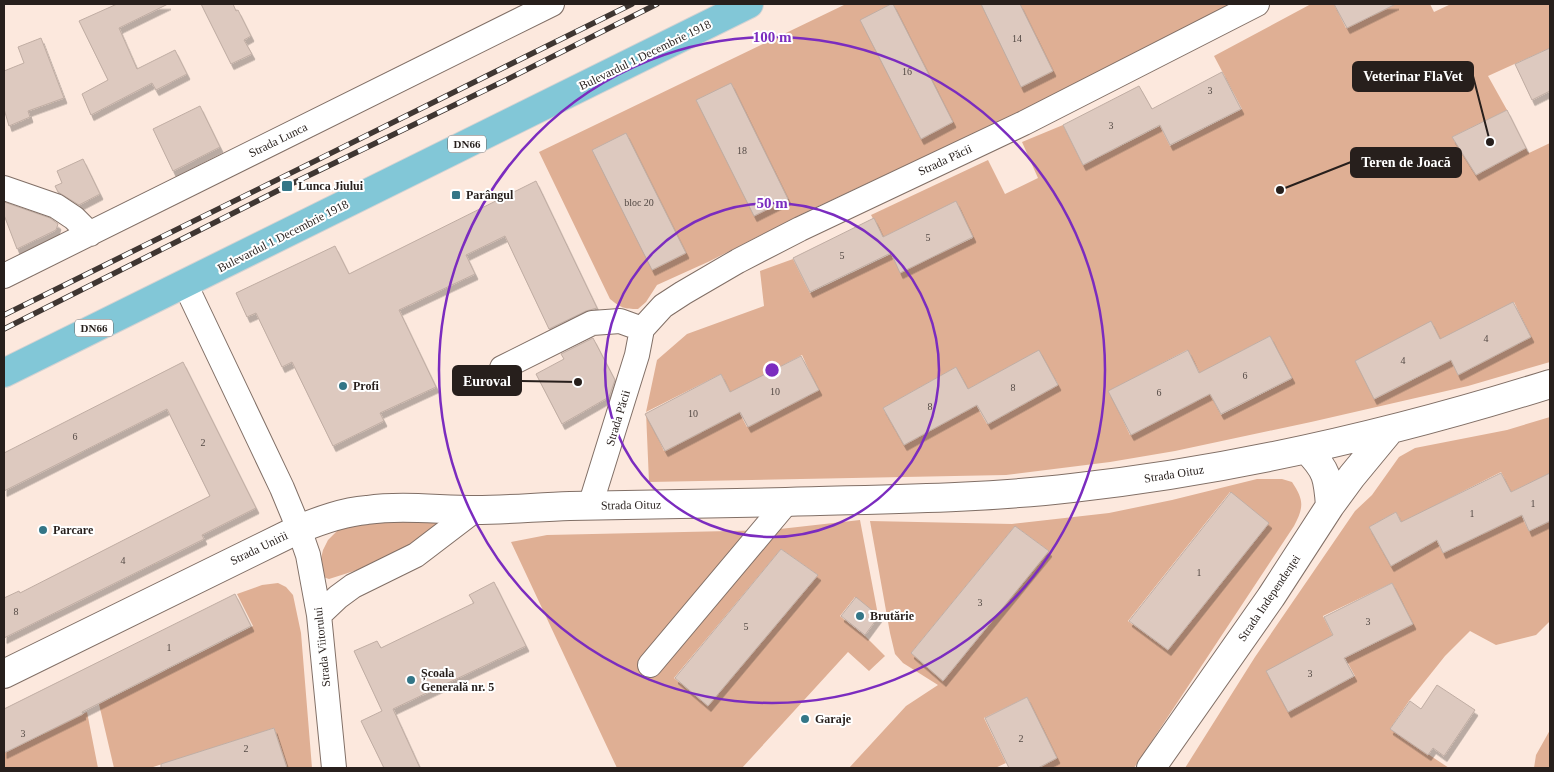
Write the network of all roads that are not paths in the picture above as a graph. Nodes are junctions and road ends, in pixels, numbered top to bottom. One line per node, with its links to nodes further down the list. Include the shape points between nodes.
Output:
1 (552, 4): 5 (street, Strada Lunca)
2 (749, 4): 7 (main road, Bulevardul 1 Decembrie 1918 / DN66)
3 (1257, 4): 8 (street, Strada Păcii, via 1024,123 738,260 663,306)
4 (4, 188): 5 (street, via 56,206)
5 (90, 234): 6 (street, Strada Lunca)
6 (4, 276)
7 (184, 284): 10 (main road, Bulevardul 1 Decembrie 1918 / DN66); 18 (street, Strada Unirii)
8 (642, 329): 9 (street, via 620,321 592,323); 15 (street, Strada Păcii, via 637,355)
9 (502, 368)
10 (4, 373)
11 (1550, 384): 12 (street, Strada Oituz)
12 (1390, 430): 13 (street, Strada Oituz); 16 (street, Strada Independenței)
13 (1307, 450): 14 (street, Strada Oituz, via 1165,475 1015,494); 16 (street, via 1326,474)
14 (787, 502): 15 (street, Strada Oituz); 20 (street)
15 (590, 506): 17 (street, Strada Oituz)
16 (1330, 506): 23 (street, Strada Independenței, via 1271,597)
17 (475, 510): 18 (street, Strada Oituz, via 365,510 332,516); 19 (street, via 416,555 338,596)
18 (300, 528): 19 (street, Strada Viitorului); 21 (street, Strada Unirii)
19 (319, 615): 22 (street, Strada Viitorului)
20 (650, 665)
21 (4, 674)
22 (334, 768)
23 (1151, 768)

